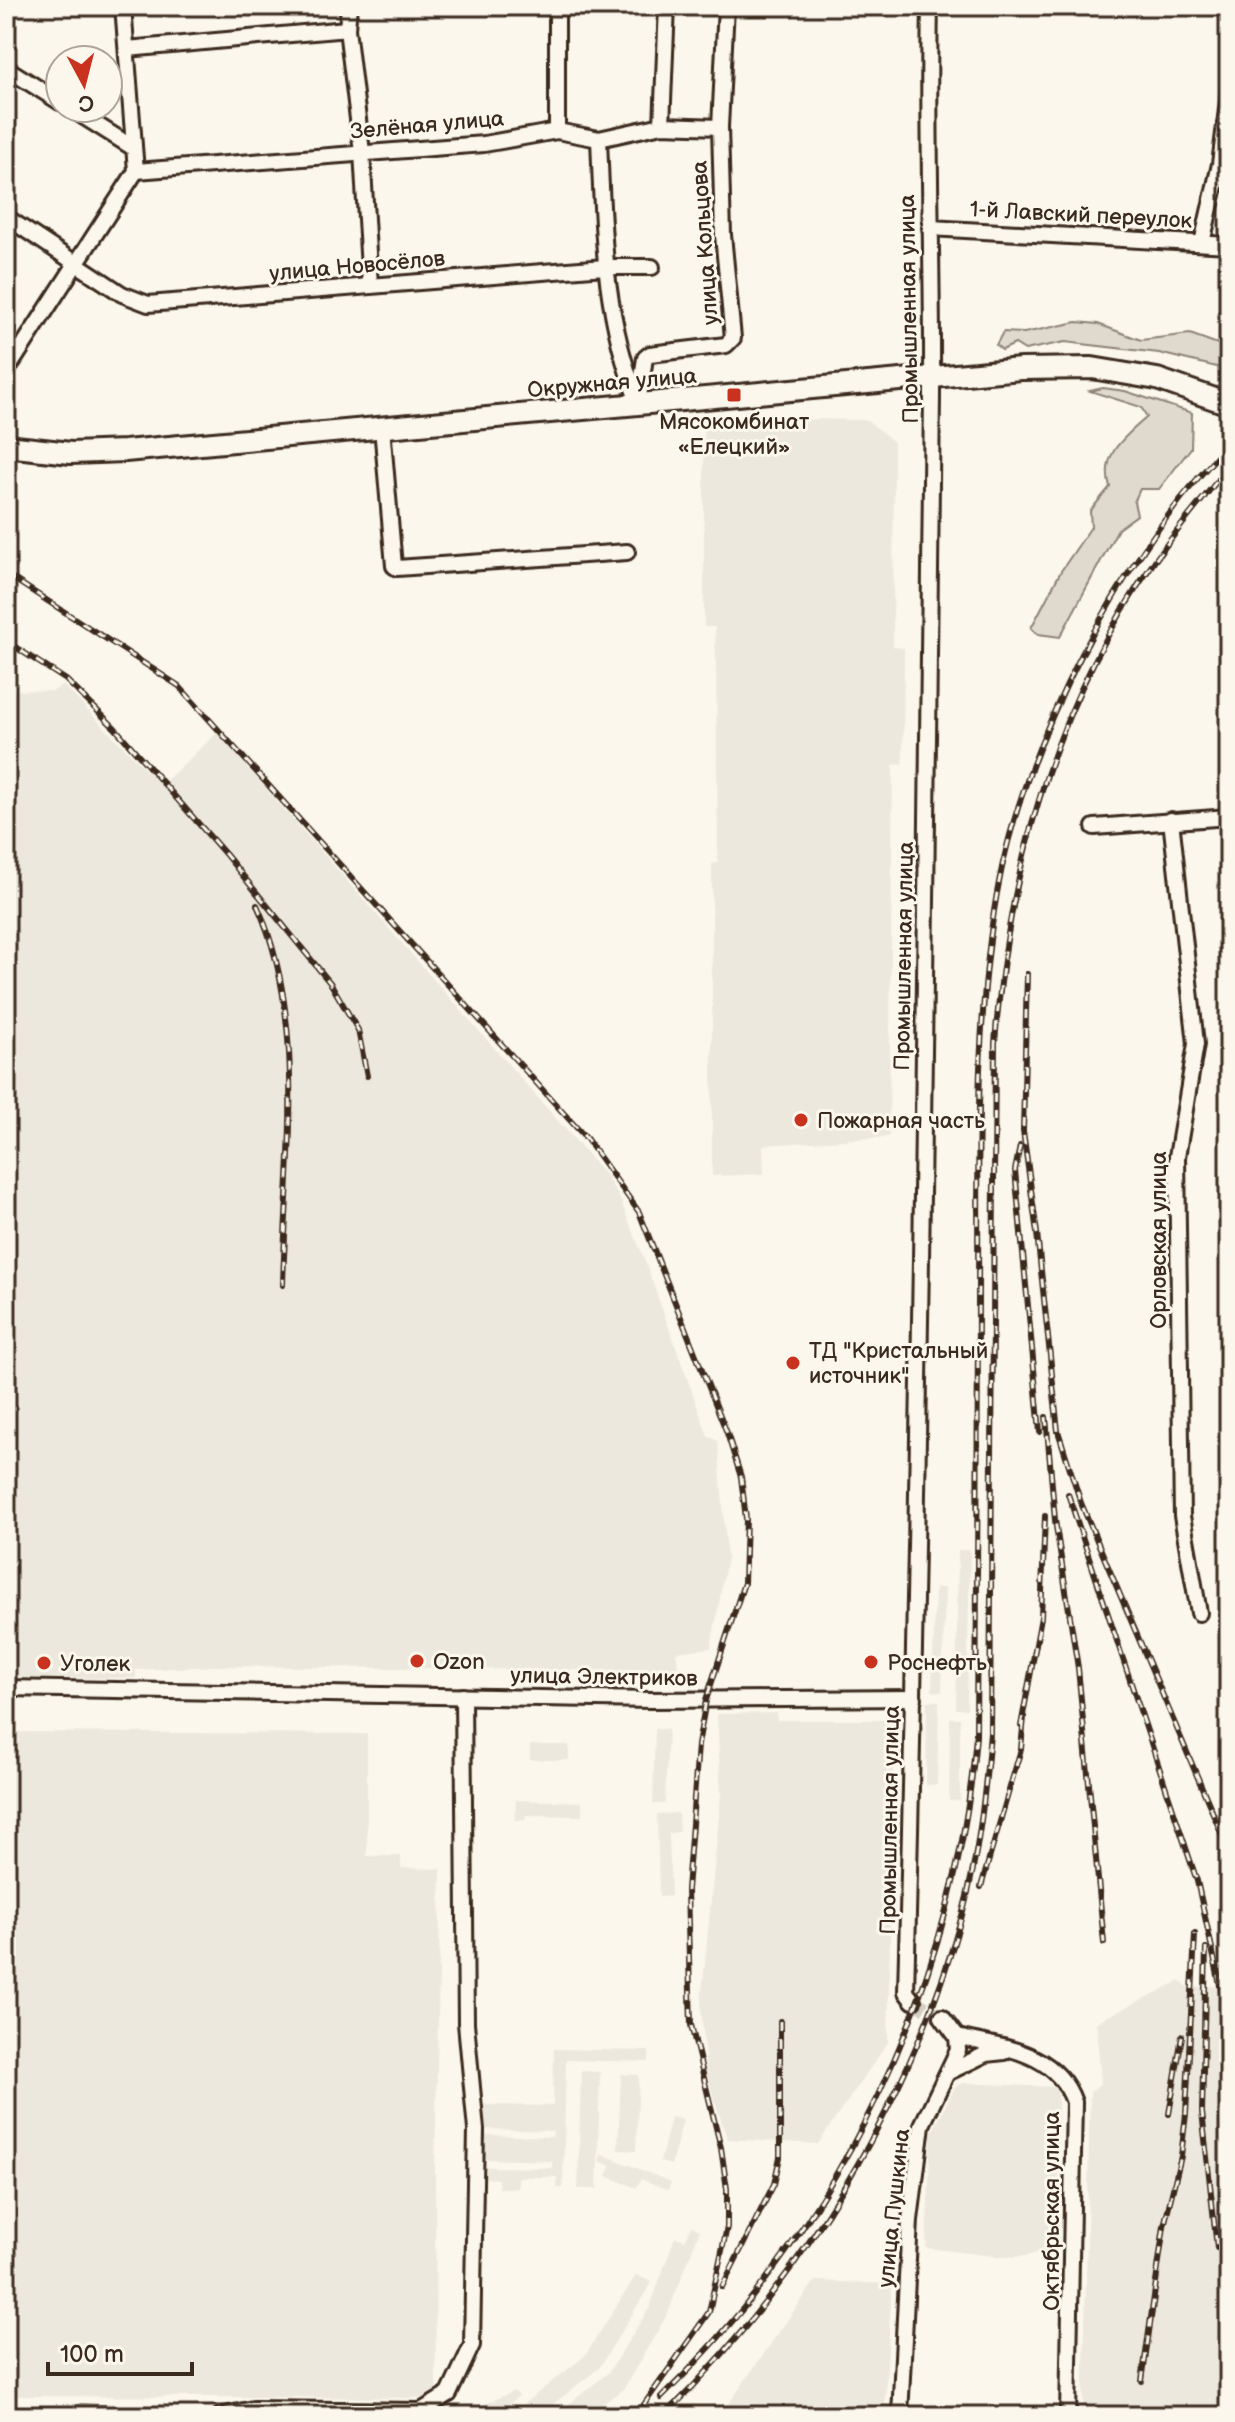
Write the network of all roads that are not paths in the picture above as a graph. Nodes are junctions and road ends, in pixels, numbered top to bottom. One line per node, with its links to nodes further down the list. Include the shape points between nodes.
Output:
1 (123, 6): 8 (street)
2 (349, 6): 7 (street)
3 (557, 6): 15 (street)
4 (667, 6): 13 (street)
5 (726, 6): 14 (street, улица Кольцова)
6 (930, 6): 21 (street, Промышленная улица)
7 (347, 29): 8 (street); 18 (street)
8 (127, 49): 17 (street)
9 (6, 68): 10 (street)
10 (44, 92)
11 (1229, 94): 22 (street)
12 (95, 124): 17 (street)
13 (662, 125): 14 (street, Зелёная улица); 16 (street, Зелёная улица)
14 (720, 127): 31 (street, улица Кольцова, via 733,338 726,345 650,354)
15 (557, 131): 16 (street, Зелёная улица); 18 (street, Зелёная улица, via 484,144)
16 (599, 139): 25 (street)
17 (132, 147): 19 (street)
18 (362, 152): 19 (street, Зелёная улица); 27 (street)
19 (136, 171): 24 (street)
20 (6, 217): 24 (street, улица Новосёлов)
21 (930, 228): 22 (street, 1-й Лавский переулок); 29 (street, Промышленная улица)
22 (1202, 243): 23 (street, 1-й Лавский переулок)
23 (1229, 245)
24 (78, 263): 27 (street, улица Новосёлов, via 122,294 148,304); 28 (street)
25 (605, 267): 26 (street, улица Новосёлов); 27 (street, улица Новосёлов); 31 (street, via 615,340)
26 (652, 267)
27 (370, 286)
28 (8, 364)
29 (932, 376): 30 (highway, Окружная улица, via 1092,368 1157,379); 31 (highway, Окружная улица); 41 (street, Промышленная улица)
30 (1224, 402)
31 (638, 403): 32 (highway, Окружная улица)
32 (382, 427): 33 (highway, Окружная улица, via 125,451 71,453); 34 (street, via 397,568)
33 (6, 446)
34 (627, 552)
35 (1229, 817): 36 (street)
36 (1171, 820): 37 (street); 38 (street, Орловская улица, via 1196,1044 1177,1157 1182,1516)
37 (1094, 827)
38 (1199, 1613)
39 (6, 1688): 40 (street, улица Электриков)
40 (463, 1696): 41 (street, улица Электриков); 47 (street, via 466,2023 476,2130 472,2345 449,2394 421,2411 253,2409)
41 (914, 1698): 42 (street, Промышленная улица, via 906,1992)
42 (913, 2001)
43 (942, 2017): 44 (street)
44 (957, 2037): 45 (street, Октябрьская улица); 46 (street, улица Пушкина)
45 (1023, 2052): 46 (street, via 986,2054); 49 (street, Октябрьская улица, via 1052,2065 1067,2082 1074,2102)
46 (949, 2072): 48 (street, улица Пушкина, via 922,2125 910,2220)
47 (220, 2416)
48 (900, 2416)
49 (1068, 2416)

